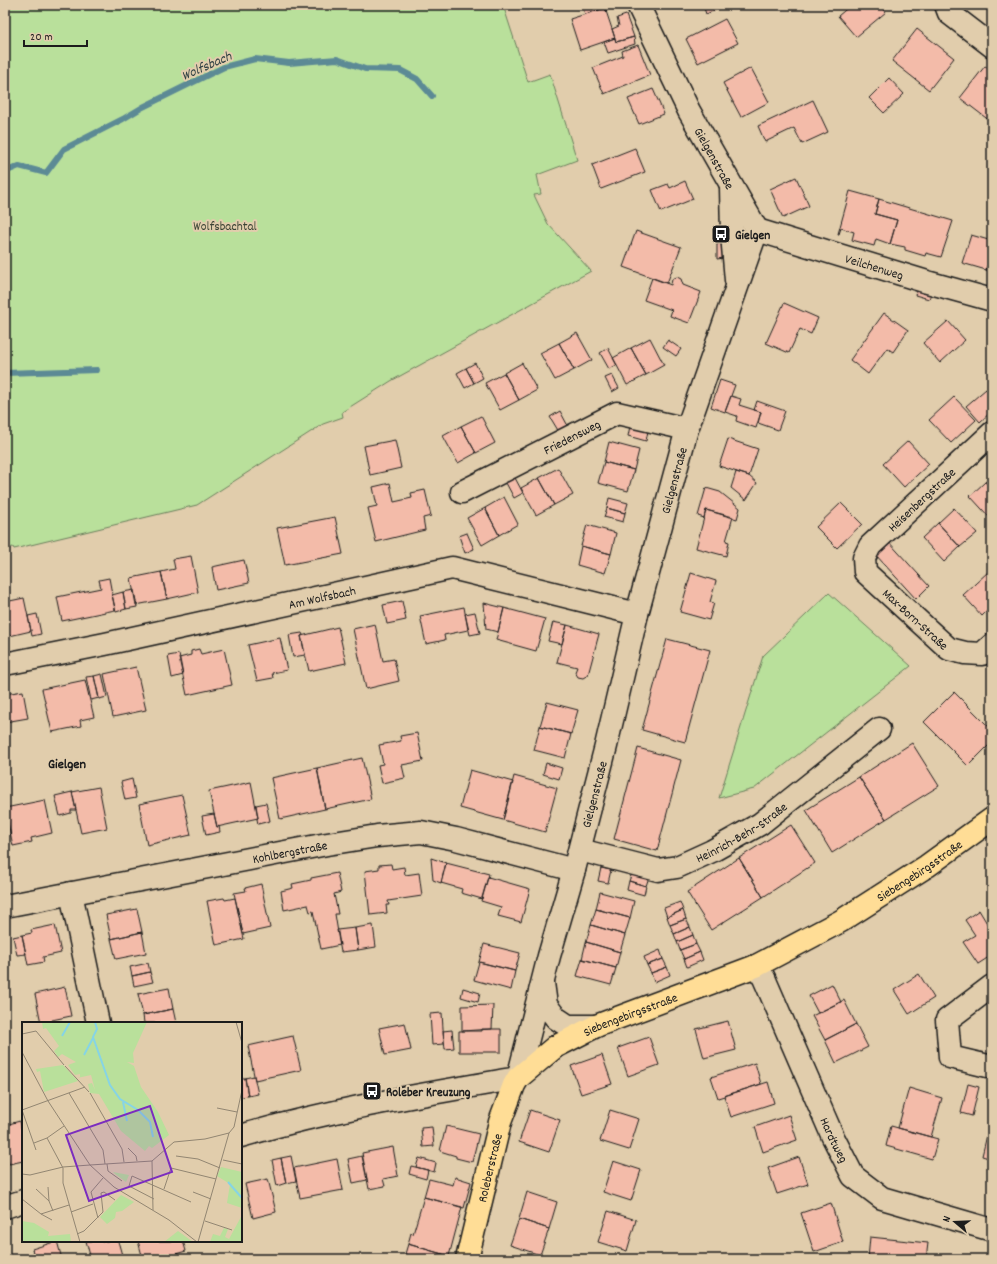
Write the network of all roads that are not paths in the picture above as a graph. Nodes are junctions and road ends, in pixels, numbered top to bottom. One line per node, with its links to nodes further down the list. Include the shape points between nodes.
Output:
1 (638, 5): 4 (street, Gielgenstraße, via 689,111)
2 (946, 5): 3 (street, via 949,13)
3 (992, 46)
4 (730, 185): 5 (street, Gielgenstraße); 6 (street)
5 (757, 230): 6 (street, Gielgenstraße); 7 (street, Veilchenweg)
6 (737, 289): 8 (street, Gielgenstraße)
7 (992, 300)
8 (687, 428): 10 (street, Friedensweg, via 617,413); 12 (street, Gielgenstraße)
9 (992, 433): 11 (street, Heisenbergstraße, via 870,546 864,558)
10 (462, 492)
11 (866, 572): 13 (street, Max-Born-Straße, via 949,649 982,654)
12 (638, 614): 14 (street, Am Wolfsbach, via 452,568); 17 (street, Gielgenstraße)
13 (992, 645)
14 (5, 664)
15 (879, 729): 17 (street, Heinrich-Behr-Straße, via 760,824 712,852 677,867 658,870)
16 (992, 819): 21 (main road, Siebengebirgsstraße, via 927,866 841,921)
17 (580, 850): 18 (street, Gielgenstraße)
18 (574, 870): 19 (street, Kohlbergstraße, via 422,832 327,844); 22 (street, Gielgenstraße)
19 (71, 893): 20 (street, Kohlbergstraße); 24 (street)
20 (5, 906)
21 (756, 966): 25 (main road, Siebengebirgsstraße); 31 (street, Hardtweg, via 764,978 833,1137 853,1176 882,1198)
22 (543, 983): 25 (street, Gielgenstraße, via 546,1005 556,1018 568,1026); 27 (street, Gielgenstraße)
23 (992, 986): 26 (street, via 947,1020 950,1057)
24 (98, 1022)
25 (596, 1026): 27 (main road, Siebengebirgsstraße, via 555,1047)
26 (992, 1067)
27 (518, 1078): 28 (street, Siebengebirgsstraße, via 374,1104 281,1124); 32 (main road, Roleberstraße, via 500,1122)
28 (242, 1136)
29 (22, 1202): 30 (street)
30 (5, 1207)
31 (992, 1230)
32 (467, 1259)

